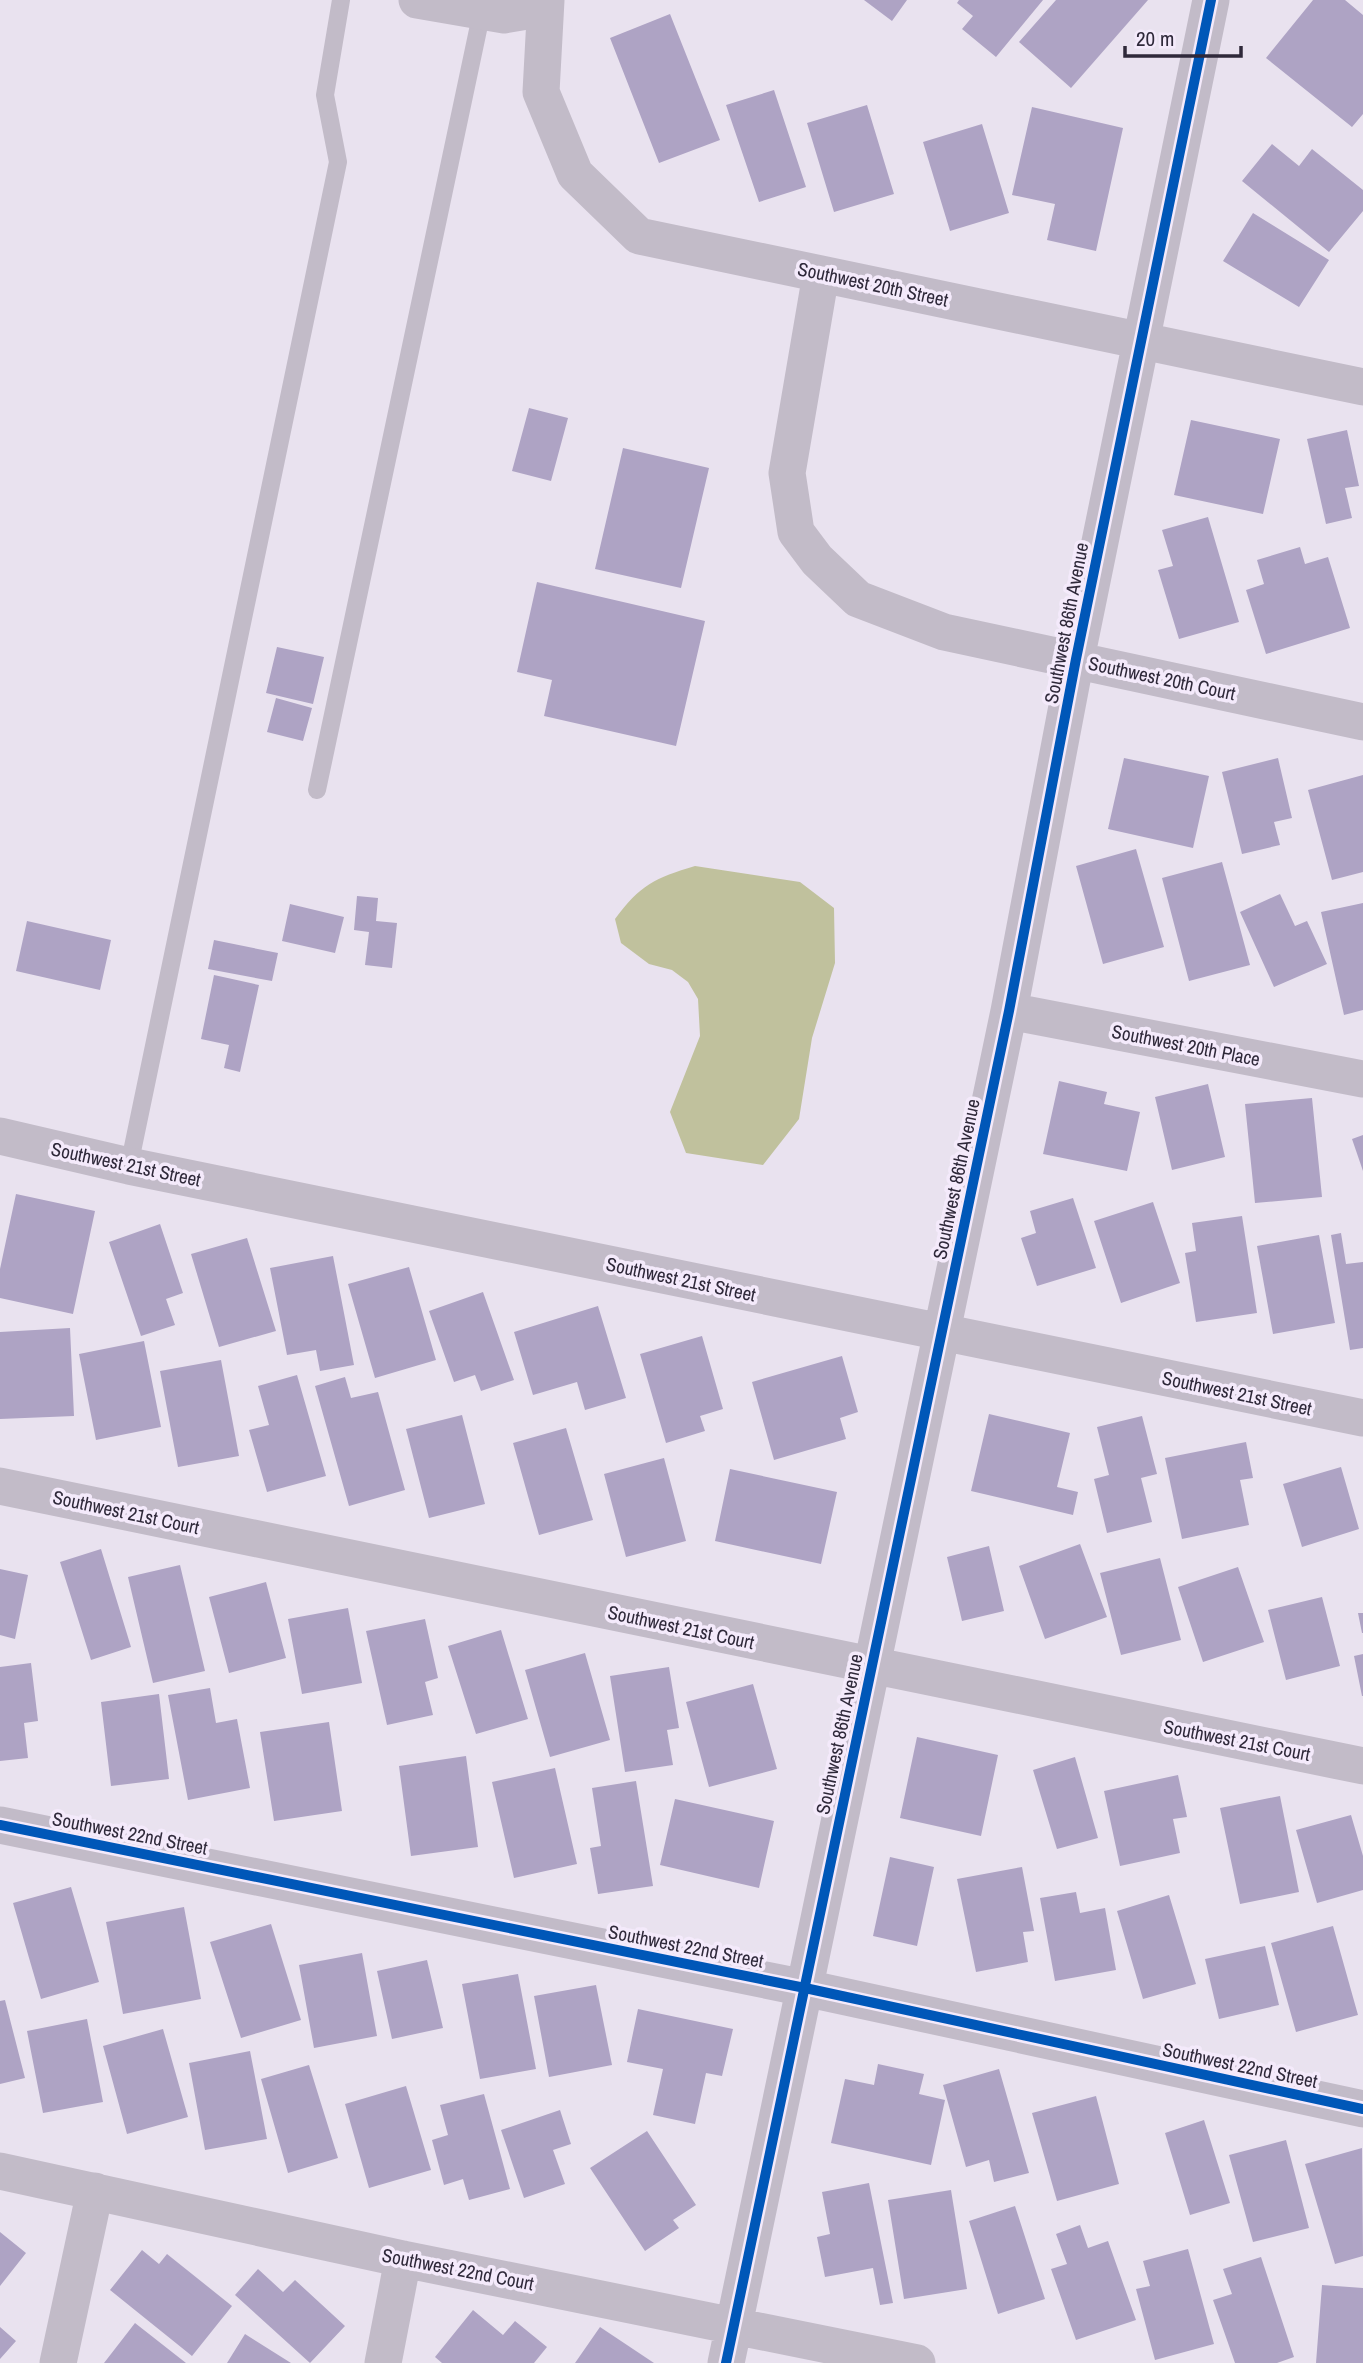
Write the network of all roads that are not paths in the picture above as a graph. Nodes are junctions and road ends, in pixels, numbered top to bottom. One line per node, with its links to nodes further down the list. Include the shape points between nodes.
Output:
1 (341, 0): 15 (lane, via 325,95 338,162)
2 (417, 0): 5 (street)
3 (1211, 0): 7 (street, Southwest 86th Avenue)
4 (545, 4): 5 (street, via 504,15); 6 (street, Southwest 20th Street, via 541,92 575,174 639,236)
5 (482, 11): 11 (lane)
6 (821, 274): 7 (street, Southwest 20th Street); 9 (street, Southwest 20th Court, via 787,472 796,532 817,560 858,599 944,632)
7 (1141, 339): 8 (street, Southwest 20th Street); 9 (street, Southwest 86th Avenue)
8 (1363, 387)
9 (1076, 659): 10 (street, Southwest 20th Court); 12 (street, Southwest 86th Avenue)
10 (1363, 722)
11 (317, 790)
12 (1009, 1011): 13 (street, Southwest 20th Place); 16 (street, Southwest 86th Avenue)
13 (1363, 1079)
14 (0, 1136): 15 (street, Southwest 21st Street)
15 (129, 1166): 16 (street, Southwest 21st Street)
16 (942, 1332): 17 (street, Southwest 21st Street); 19 (street, Southwest 86th Avenue)
17 (1363, 1418)
18 (0, 1486): 19 (street, Southwest 21st Court)
19 (870, 1667): 20 (street, Southwest 21st Court); 22 (street, Southwest 86th Avenue)
20 (1363, 1766)
21 (0, 1825): 22 (street, Southwest 22nd Street)
22 (805, 1989): 23 (street, Southwest 22nd Street); 27 (street, Southwest 86th Avenue)
23 (1363, 2109)
24 (0, 2171): 25 (street, Southwest 22nd Court)
25 (95, 2191): 26 (street, Southwest 22nd Court); 28 (street)
26 (403, 2259): 27 (street, Southwest 22nd Court); 29 (street)
27 (734, 2324): 30 (street, Southwest 86th Avenue); 31 (street, Southwest 22nd Court)
28 (58, 2363)
29 (383, 2363)
30 (726, 2363)
31 (917, 2363)

